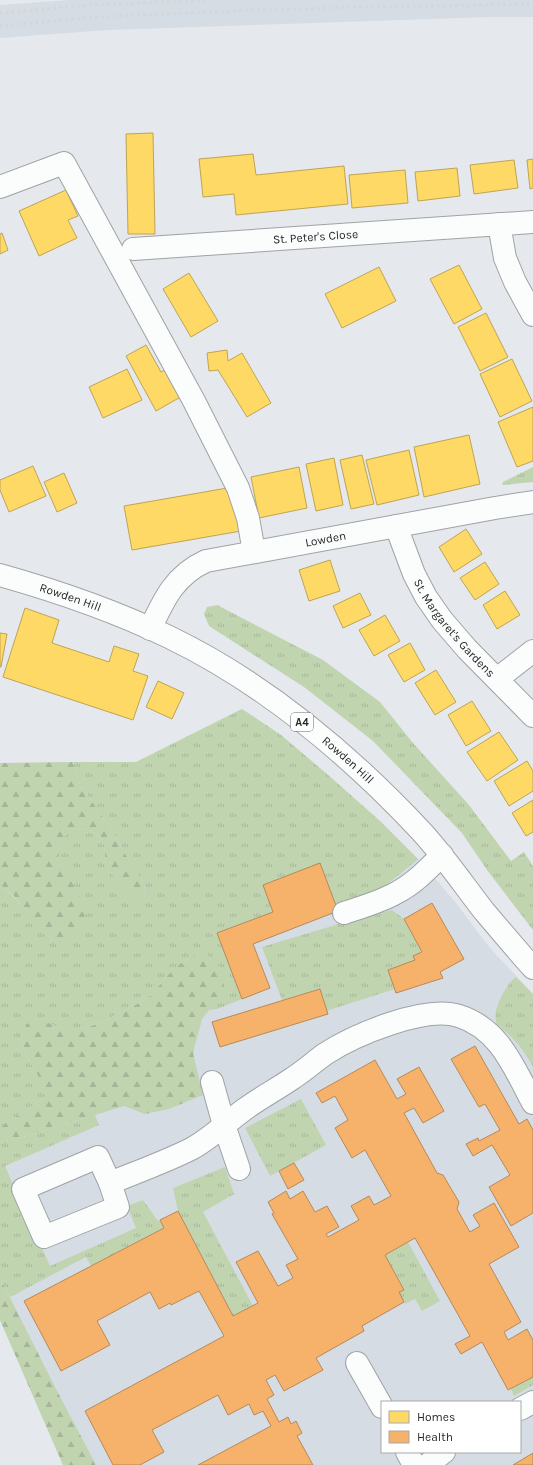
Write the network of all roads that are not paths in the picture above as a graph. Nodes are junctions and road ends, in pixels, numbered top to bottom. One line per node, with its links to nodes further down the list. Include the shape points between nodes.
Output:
1 (0, 186): 8 (street, via 64,163 194,401 238,488 248,518)
2 (533, 222): 3 (street, St. Peter's Close)
3 (499, 224): 4 (street, St. Peter's Close); 5 (street, via 505,258)
4 (133, 249)
5 (533, 315)
6 (533, 502): 7 (street, Lowden)
7 (396, 526): 8 (street, Lowden); 12 (street, St. Margaret's Gardens, via 414,574 426,597 457,639)
8 (254, 552): 10 (street, Lowden, via 206,561 191,569 169,592)
9 (0, 575): 10 (street, Rowden Hill / A4, via 67,596)
10 (150, 628): 14 (street, Rowden Hill / A4, via 221,666 312,729 396,805)
11 (533, 651): 12 (street)
12 (496, 679): 13 (street, St. Margaret's Gardens)
13 (533, 716)
14 (442, 855): 15 (street, via 422,875 398,892); 16 (street, Rowden Hill / A4)
15 (344, 914)
16 (533, 968)
17 (212, 1082): 19 (street)
18 (533, 1103): 19 (street, via 506,1052 491,1035 474,1022 440,1013 408,1018 343,1044)
19 (224, 1125): 20 (street); 21 (street, via 192,1149)
20 (239, 1169)
21 (110, 1183)
22 (357, 1362): 24 (street)
23 (533, 1402): 25 (street)
24 (381, 1406)
25 (521, 1408)
26 (408, 1453): 28 (street)
27 (443, 1453): 29 (street)
28 (414, 1465)
29 (427, 1465)

